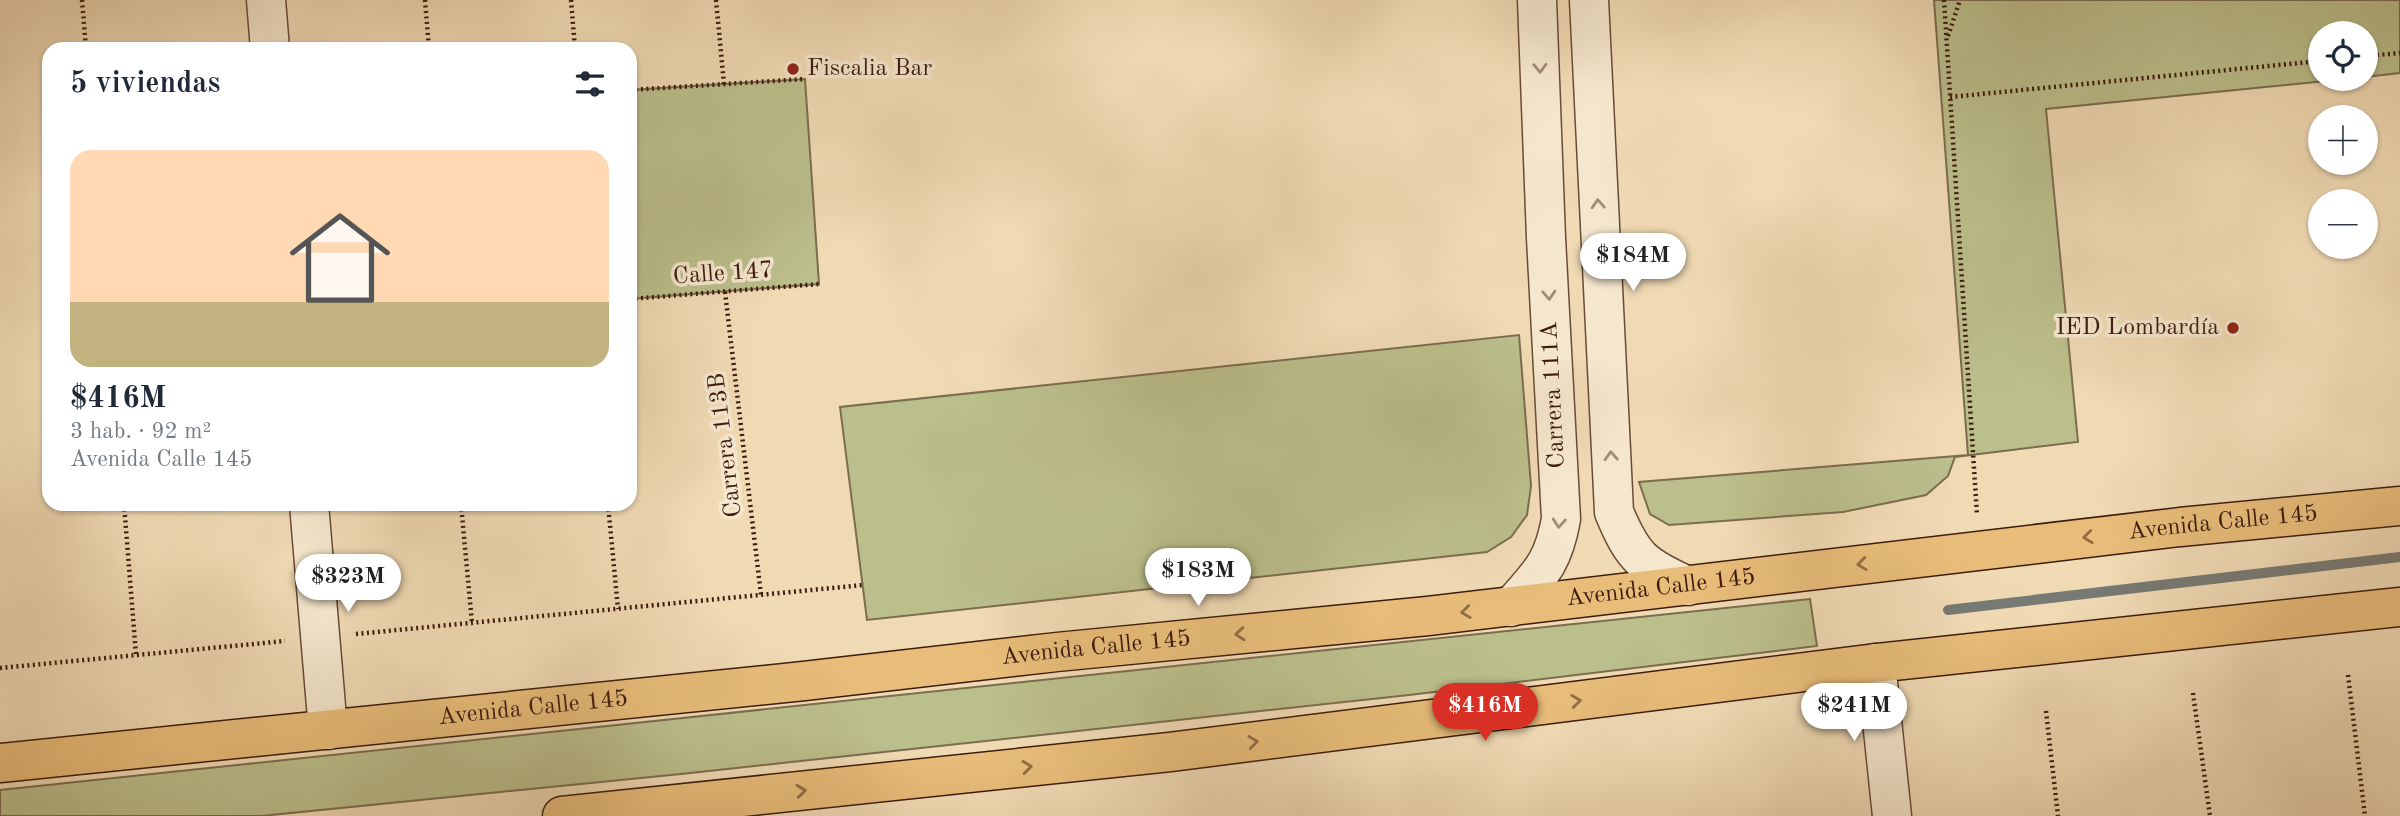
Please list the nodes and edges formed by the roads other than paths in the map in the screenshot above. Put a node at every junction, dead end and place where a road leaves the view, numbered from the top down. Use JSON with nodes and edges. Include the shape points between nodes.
{"nodes":[{"id":1,"x":266,"y":0,"type":"edge"},
{"id":2,"x":1537,"y":0,"type":"edge"},
{"id":3,"x":1589,"y":0,"type":"edge"},
{"id":4,"x":269,"y":42,"type":"edge"},
{"id":5,"x":2400,"y":506,"type":"edge"},
{"id":6,"x":310,"y":511,"type":"edge"},
{"id":7,"x":1688,"y":586,"type":"junction"},
{"id":8,"x":1511,"y":607,"type":"junction"},
{"id":9,"x":2400,"y":607,"type":"edge"},
{"id":10,"x":1875,"y":663,"type":"junction"},
{"id":11,"x":328,"y":730,"type":"junction"},
{"id":12,"x":0,"y":763,"type":"edge"},
{"id":13,"x":654,"y":811,"type":"edge"},
{"id":14,"x":562,"y":816,"type":"edge"},
{"id":15,"x":1892,"y":816,"type":"edge"}],
"edges":[{"from":1,"to":4,"type":"street"},
{"from":2,"to":8,"type":"street","name":"Carrera 111A","one_way":true,"via":[[1561,519],[1545,569]]},
{"from":7,"to":3,"type":"street","one_way":true,"via":[[1638,558],[1614,512]]},
{"from":5,"to":7,"type":"main road","name":"Avenida Calle 145","one_way":true,"via":[[2139,531]]},
{"from":6,"to":11,"type":"street"},
{"from":7,"to":8,"type":"main road","name":"Avenida Calle 145"},
{"from":8,"to":11,"type":"main road","name":"Avenida Calle 145","one_way":true},
{"from":9,"to":10,"type":"main road"},
{"from":13,"to":10,"type":"main road","one_way":true,"via":[[1170,752]]},
{"from":10,"to":15,"type":"street"},
{"from":11,"to":12,"type":"main road","name":"Avenida Calle 145"},
{"from":13,"to":14,"type":"main road"}]}
